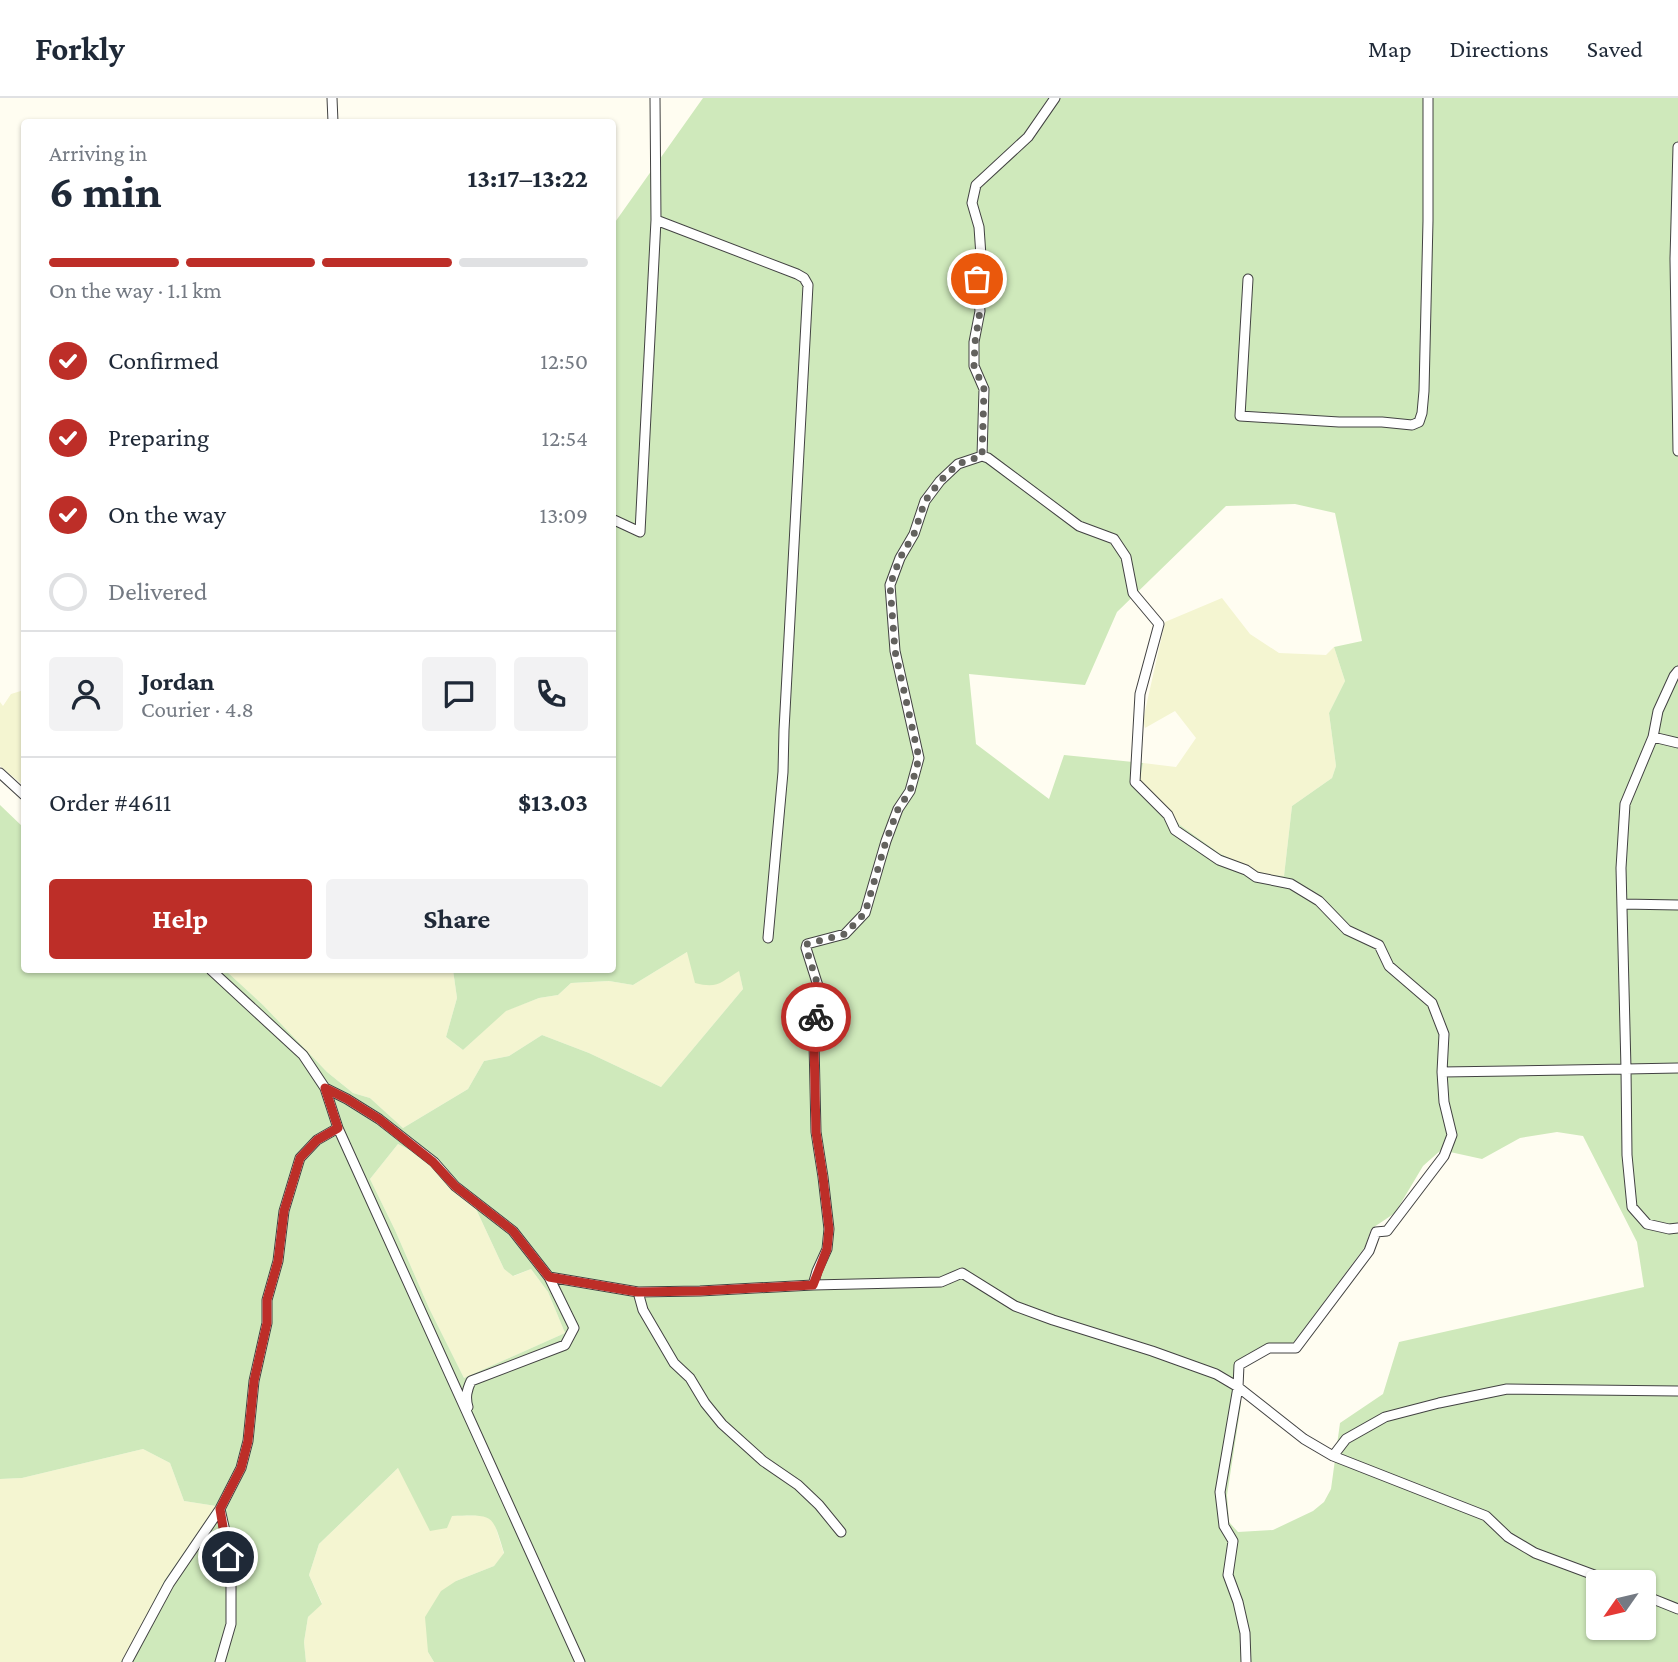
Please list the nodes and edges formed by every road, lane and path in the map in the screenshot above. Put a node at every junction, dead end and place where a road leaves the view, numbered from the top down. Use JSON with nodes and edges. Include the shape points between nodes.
{"nodes":[{"id":1,"x":332,"y":98,"type":"edge"},
{"id":2,"x":655,"y":98,"type":"edge"},
{"id":3,"x":1055,"y":98,"type":"edge"},
{"id":4,"x":1428,"y":98,"type":"edge"},
{"id":5,"x":333,"y":119,"type":"edge"},
{"id":6,"x":1678,"y":147,"type":"edge"},
{"id":7,"x":656,"y":220,"type":"junction"},
{"id":8,"x":1248,"y":279,"type":"dead end"},
{"id":9,"x":1678,"y":451,"type":"edge"},
{"id":10,"x":982,"y":456,"type":"junction"},
{"id":11,"x":616,"y":521,"type":"edge"},
{"id":12,"x":1678,"y":671,"type":"edge"},
{"id":13,"x":1653,"y":737,"type":"junction"},
{"id":14,"x":1678,"y":743,"type":"edge"},
{"id":15,"x":0,"y":773,"type":"edge"},
{"id":16,"x":21,"y":792,"type":"edge"},
{"id":17,"x":1622,"y":904,"type":"junction"},
{"id":18,"x":1678,"y":905,"type":"edge"},
{"id":19,"x":768,"y":938,"type":"dead end"},
{"id":20,"x":214,"y":973,"type":"edge"},
{"id":21,"x":1678,"y":1068,"type":"edge"},
{"id":22,"x":1626,"y":1069,"type":"junction"},
{"id":23,"x":1442,"y":1072,"type":"junction"},
{"id":24,"x":325,"y":1088,"type":"junction"},
{"id":25,"x":338,"y":1128,"type":"junction"},
{"id":26,"x":1678,"y":1228,"type":"edge"},
{"id":27,"x":549,"y":1277,"type":"junction"},
{"id":28,"x":813,"y":1285,"type":"junction"},
{"id":29,"x":638,"y":1292,"type":"junction"},
{"id":30,"x":1238,"y":1388,"type":"junction"},
{"id":31,"x":1678,"y":1391,"type":"edge"},
{"id":32,"x":477,"y":1435,"type":"junction"},
{"id":33,"x":1333,"y":1456,"type":"junction"},
{"id":34,"x":220,"y":1509,"type":"junction"},
{"id":35,"x":841,"y":1532,"type":"dead end"},
{"id":36,"x":1586,"y":1572,"type":"edge"},
{"id":37,"x":1656,"y":1600,"type":"edge"},
{"id":38,"x":1678,"y":1609,"type":"edge"},
{"id":39,"x":127,"y":1662,"type":"edge"},
{"id":40,"x":220,"y":1662,"type":"edge"},
{"id":41,"x":580,"y":1662,"type":"edge"},
{"id":42,"x":1246,"y":1662,"type":"edge"}],
"edges":[{"from":1,"to":5,"type":"street"},
{"from":2,"to":7,"type":"street"},
{"from":3,"to":10,"type":"street","via":[[1028,137],[976,185],[972,203],[981,256],[974,366],[984,389]]},
{"from":4,"to":8,"type":"street","via":[[1424,391],[1419,422],[1240,416]]},
{"from":6,"to":9,"type":"street"},
{"from":7,"to":11,"type":"street","via":[[639,534]]},
{"from":7,"to":19,"type":"street","via":[[797,274],[808,285],[783,772]]},
{"from":10,"to":23,"type":"street","via":[[1079,526],[1114,539],[1126,556],[1133,593],[1159,624],[1140,694],[1135,782],[1168,815],[1175,830],[1219,860],[1256,877],[1291,884],[1319,901],[1347,930],[1379,945],[1389,966],[1432,1003],[1444,1034]]},
{"from":10,"to":28,"type":"street","via":[[958,464],[925,501],[890,585],[895,651],[919,758],[910,791],[886,841],[865,913],[845,934],[806,948],[819,989],[814,1043],[816,1132],[829,1229],[827,1249]]},
{"from":12,"to":13,"type":"street","via":[[1658,711]]},
{"from":13,"to":14,"type":"street"},
{"from":13,"to":17,"type":"street","via":[[1625,804]]},
{"from":15,"to":16,"type":"street"},
{"from":17,"to":18,"type":"street"},
{"from":17,"to":22,"type":"street"},
{"from":20,"to":24,"type":"street","via":[[303,1055]]},
{"from":21,"to":22,"type":"street"},
{"from":22,"to":23,"type":"street"},
{"from":22,"to":26,"type":"street","via":[[1632,1208],[1647,1223]]},
{"from":23,"to":30,"type":"street","via":[[1452,1135],[1444,1156],[1387,1231],[1376,1232],[1369,1251],[1296,1348],[1269,1348],[1239,1365]]},
{"from":24,"to":25,"type":"street"},
{"from":24,"to":27,"type":"street","via":[[379,1119],[433,1162],[455,1186],[513,1231]]},
{"from":25,"to":32,"type":"street"},
{"from":25,"to":34,"type":"street","via":[[317,1140],[300,1158],[284,1211],[267,1300],[248,1441],[241,1468]]},
{"from":27,"to":29,"type":"street"},
{"from":27,"to":32,"type":"street","via":[[574,1328],[565,1345],[471,1381],[466,1400]]},
{"from":28,"to":29,"type":"street"},
{"from":28,"to":30,"type":"street","via":[[941,1282],[962,1273],[1015,1306],[1216,1374]]},
{"from":29,"to":35,"type":"street","via":[[643,1310],[674,1363],[722,1424],[819,1504]]},
{"from":30,"to":33,"type":"street"},
{"from":30,"to":42,"type":"street","via":[[1220,1492],[1224,1526],[1233,1541],[1228,1575],[1245,1633]]},
{"from":31,"to":33,"type":"street","via":[[1507,1389],[1385,1418],[1346,1439]]},
{"from":32,"to":41,"type":"street"},
{"from":33,"to":36,"type":"street","via":[[1486,1516],[1508,1537],[1535,1553]]},
{"from":34,"to":39,"type":"street","via":[[169,1584]]},
{"from":34,"to":40,"type":"street","via":[[231,1583],[230,1624]]},
{"from":37,"to":38,"type":"street"}]}
